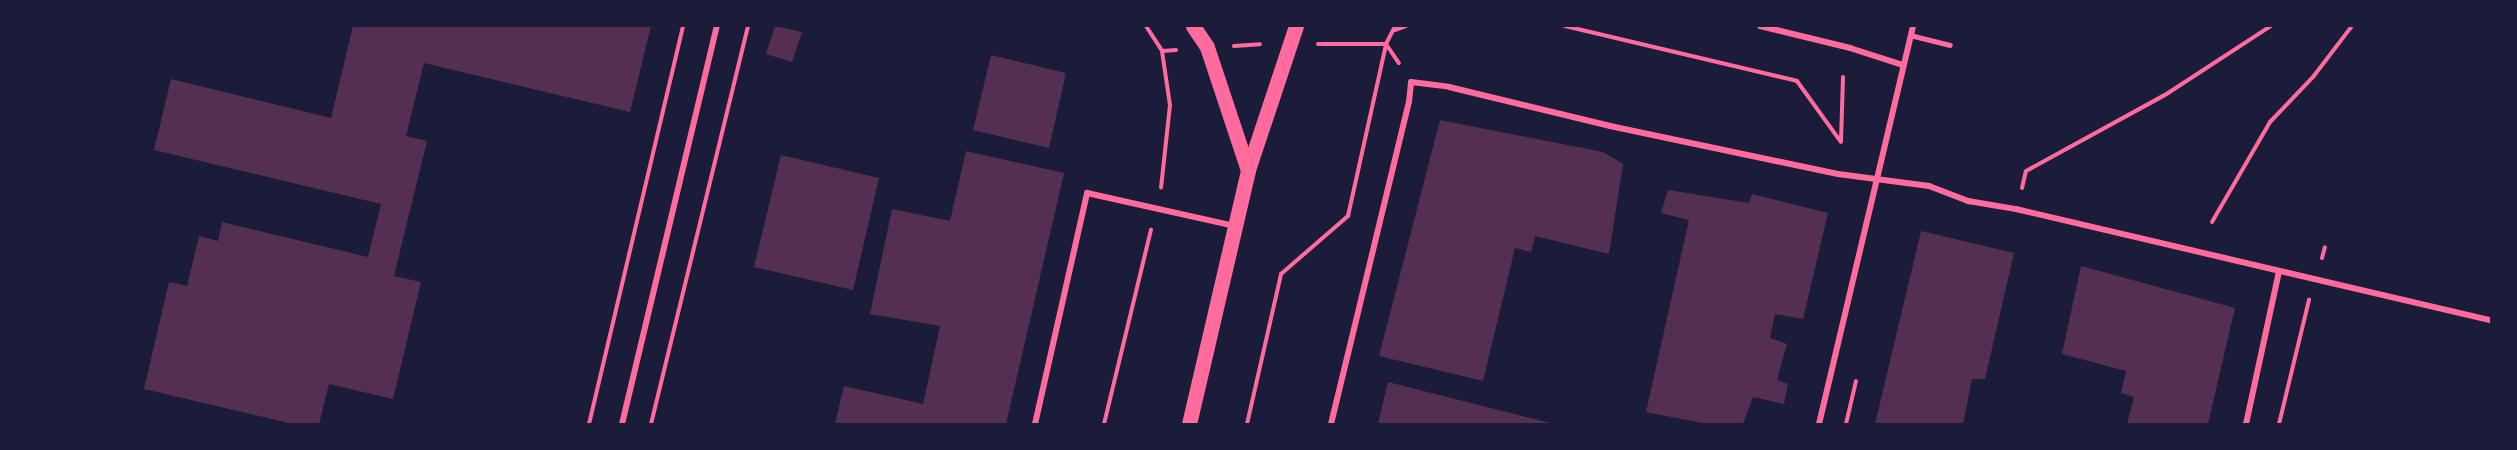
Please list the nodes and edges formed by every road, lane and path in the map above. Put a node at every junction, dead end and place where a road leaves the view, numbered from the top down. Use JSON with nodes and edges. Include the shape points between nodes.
{"nodes":[{"id":1,"x":682,"y":26,"type":"edge"},
{"id":2,"x":717,"y":26,"type":"edge"},
{"id":3,"x":748,"y":26,"type":"edge"},
{"id":4,"x":1146,"y":26,"type":"edge"},
{"id":5,"x":1192,"y":26,"type":"edge"},
{"id":6,"x":1296,"y":26,"type":"edge"},
{"id":7,"x":1407,"y":26,"type":"edge"},
{"id":8,"x":1565,"y":26,"type":"edge"},
{"id":9,"x":1760,"y":26,"type":"edge"},
{"id":10,"x":1913,"y":26,"type":"edge"},
{"id":11,"x":2271,"y":26,"type":"edge"},
{"id":12,"x":2352,"y":26,"type":"edge"},
{"id":13,"x":1394,"y":30,"type":"dead end"},
{"id":14,"x":1910,"y":35,"type":"junction"},
{"id":15,"x":1386,"y":44,"type":"dead end"},
{"id":16,"x":1950,"y":45,"type":"dead end"},
{"id":17,"x":1903,"y":65,"type":"junction"},
{"id":18,"x":1843,"y":77,"type":"dead end"},
{"id":19,"x":1248,"y":170,"type":"junction"},
{"id":20,"x":1877,"y":180,"type":"junction"},
{"id":21,"x":1157,"y":207,"type":"junction"},
{"id":22,"x":2016,"y":209,"type":"junction"},
{"id":23,"x":2211,"y":222,"type":"dead end"},
{"id":24,"x":1237,"y":226,"type":"junction"},
{"id":25,"x":2325,"y":247,"type":"dead end"},
{"id":26,"x":2279,"y":272,"type":"junction"},
{"id":27,"x":2315,"y":280,"type":"junction"},
{"id":28,"x":2492,"y":321,"type":"edge"},
{"id":29,"x":589,"y":424,"type":"edge"},
{"id":30,"x":622,"y":424,"type":"edge"},
{"id":31,"x":651,"y":424,"type":"edge"},
{"id":32,"x":1035,"y":424,"type":"edge"},
{"id":33,"x":1104,"y":424,"type":"edge"},
{"id":34,"x":1190,"y":424,"type":"edge"},
{"id":35,"x":1247,"y":424,"type":"edge"},
{"id":36,"x":1331,"y":424,"type":"edge"},
{"id":37,"x":1819,"y":424,"type":"edge"},
{"id":38,"x":2246,"y":424,"type":"edge"},
{"id":39,"x":2279,"y":424,"type":"edge"}],
"edges":[{"from":1,"to":29,"type":"path"},
{"from":2,"to":30,"type":"street"},
{"from":3,"to":31,"type":"path"},
{"from":4,"to":21,"type":"path","via":[[1162,51],[1170,105]]},
{"from":5,"to":19,"type":"main road","via":[[1207,47]]},
{"from":6,"to":19,"type":"main road"},
{"from":7,"to":13,"type":"path"},
{"from":8,"to":18,"type":"path","via":[[1797,81],[1841,142]]},
{"from":9,"to":17,"type":"street"},
{"from":10,"to":14,"type":"street"},
{"from":11,"to":22,"type":"path","via":[[2165,95],[2026,171]]},
{"from":12,"to":23,"type":"path","via":[[2313,77],[2270,122]]},
{"from":14,"to":16,"type":"lane"},
{"from":14,"to":17,"type":"street"},
{"from":15,"to":35,"type":"path","via":[[1348,216],[1281,274]]},
{"from":17,"to":20,"type":"street"},
{"from":19,"to":24,"type":"main road"},
{"from":20,"to":22,"type":"street","via":[[1929,186],[1968,201]]},
{"from":20,"to":36,"type":"street","via":[[1411,82]]},
{"from":20,"to":37,"type":"street"},
{"from":21,"to":24,"type":"street"},
{"from":21,"to":32,"type":"street","via":[[1087,193]]},
{"from":21,"to":33,"type":"path"},
{"from":22,"to":26,"type":"street"},
{"from":24,"to":34,"type":"main road"},
{"from":25,"to":27,"type":"path"},
{"from":26,"to":27,"type":"street"},
{"from":26,"to":38,"type":"street"},
{"from":27,"to":28,"type":"street"},
{"from":27,"to":39,"type":"path"}]}
